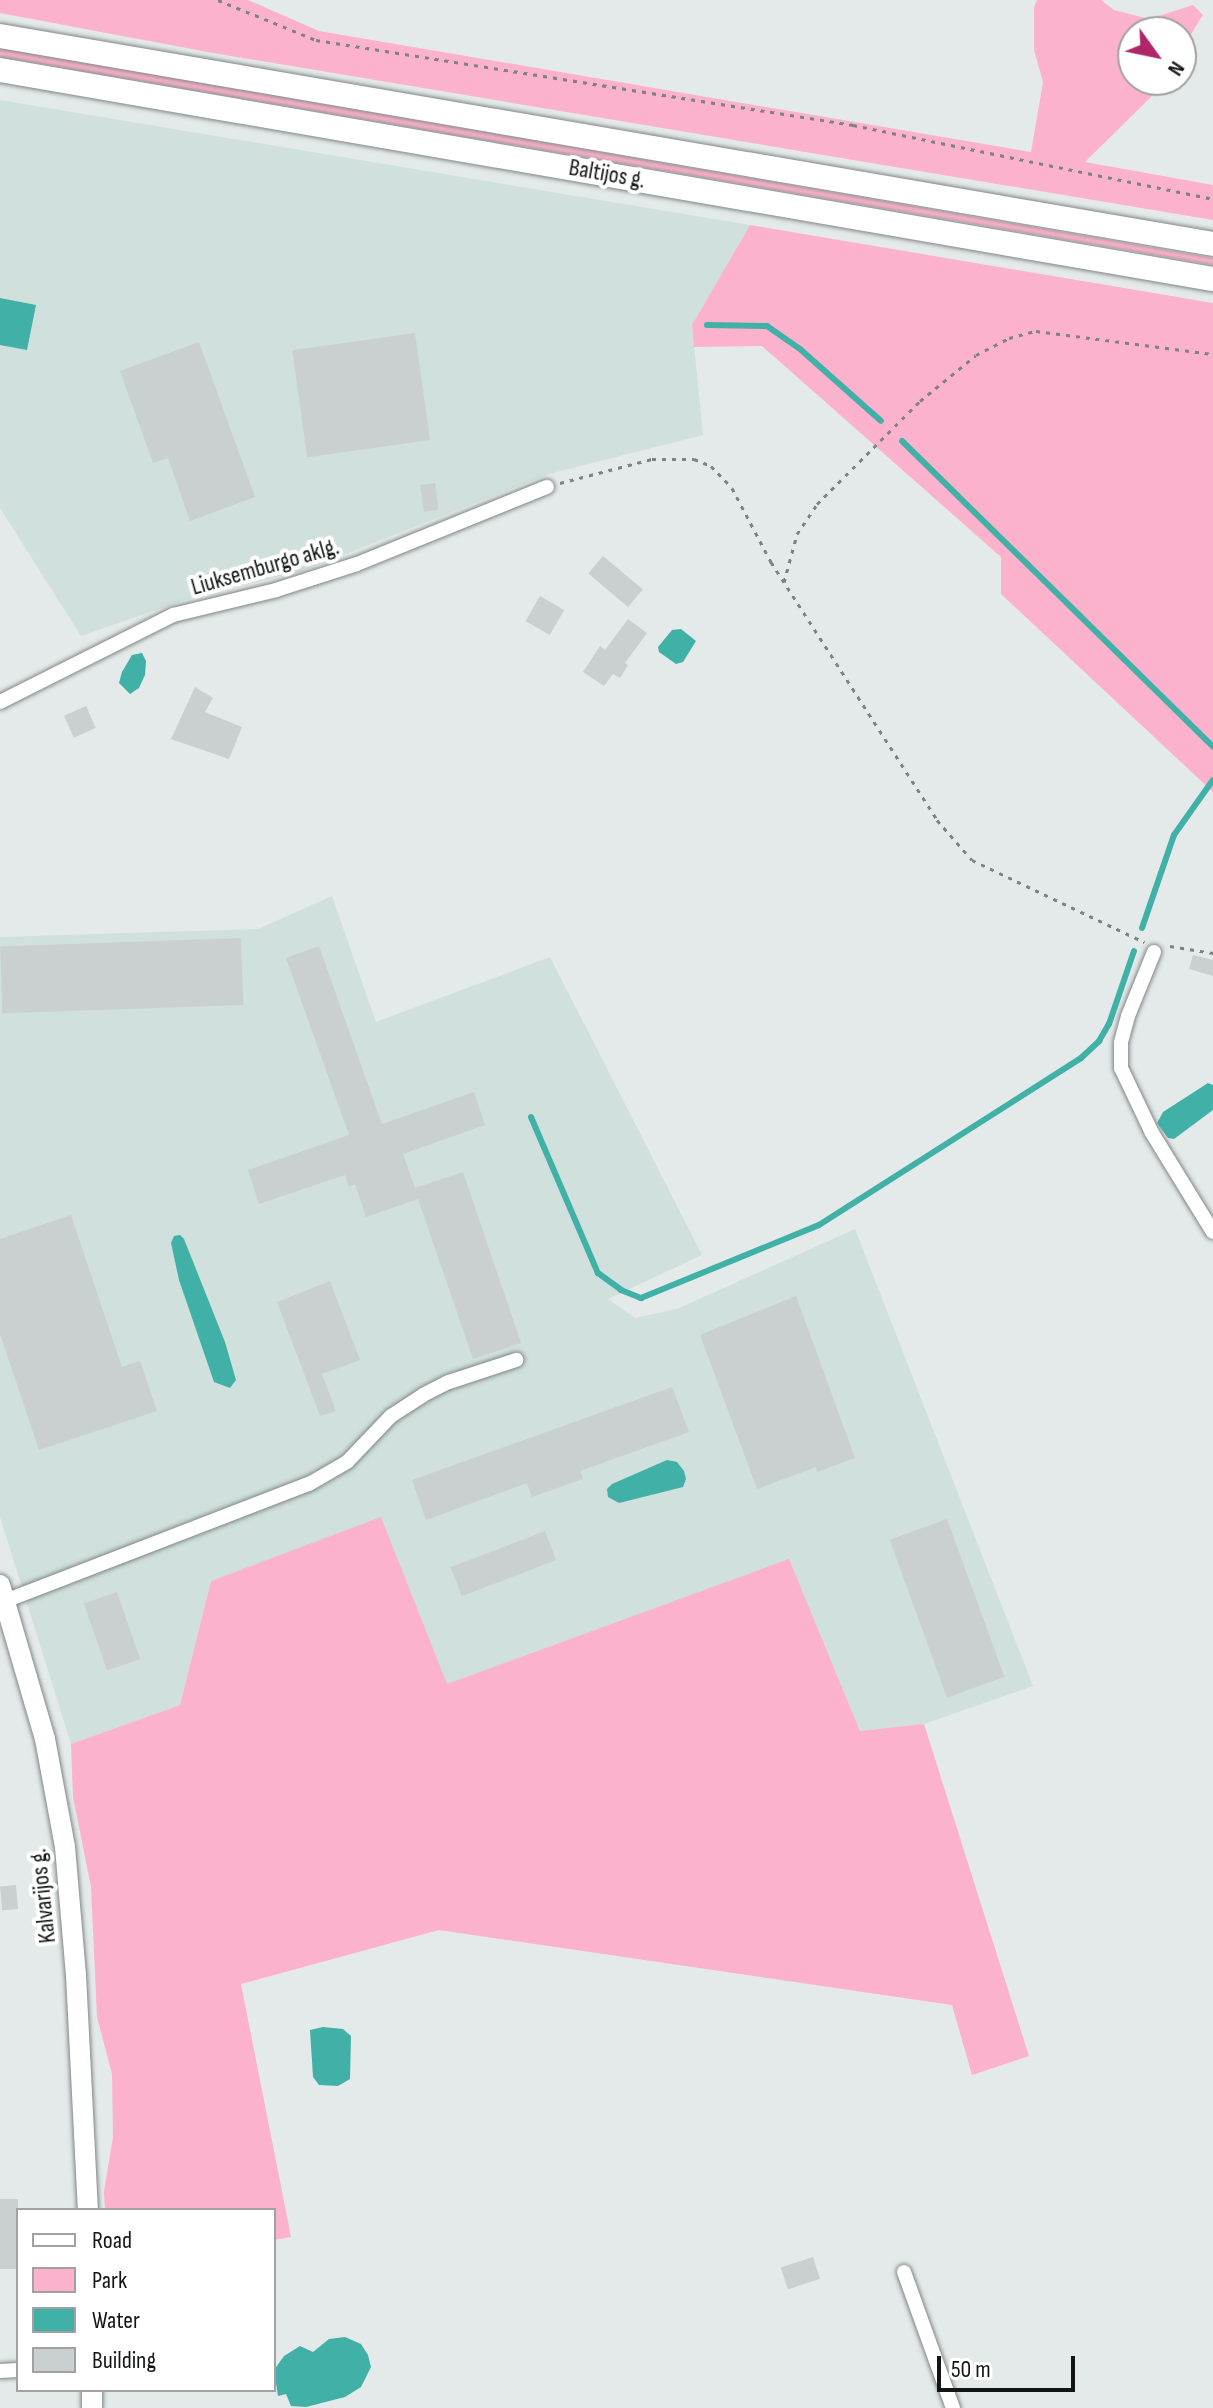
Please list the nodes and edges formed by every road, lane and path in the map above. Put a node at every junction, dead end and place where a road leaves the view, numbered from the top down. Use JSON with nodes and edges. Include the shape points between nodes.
{"nodes":[{"id":1,"x":218,"y":0,"type":"edge"},
{"id":2,"x":0,"y":36,"type":"edge"},
{"id":3,"x":0,"y":70,"type":"edge"},
{"id":4,"x":1213,"y":199,"type":"edge"},
{"id":5,"x":1213,"y":244,"type":"edge"},
{"id":6,"x":1213,"y":279,"type":"edge"},
{"id":7,"x":1213,"y":354,"type":"edge"},
{"id":8,"x":547,"y":487,"type":"joint"},
{"id":9,"x":784,"y":582,"type":"junction"},
{"id":10,"x":0,"y":702,"type":"edge"},
{"id":11,"x":1154,"y":952,"type":"junction"},
{"id":12,"x":1213,"y":953,"type":"edge"},
{"id":13,"x":1213,"y":1232,"type":"edge"},
{"id":14,"x":516,"y":1360,"type":"dead end"},
{"id":15,"x":3,"y":1593,"type":"edge"},
{"id":16,"x":88,"y":2208,"type":"edge"},
{"id":17,"x":904,"y":2272,"type":"dead end"},
{"id":18,"x":953,"y":2408,"type":"edge"}],
"edges":[{"from":1,"to":4,"type":"path","via":[[316,40],[853,125]]},
{"from":2,"to":5,"type":"highway","name":"Baltijos g."},
{"from":3,"to":6,"type":"highway","name":"Baltijos g."},
{"from":7,"to":9,"type":"path","via":[[1036,331],[976,355],[920,401],[817,504],[797,534]]},
{"from":8,"to":9,"type":"path","via":[[652,459],[702,462],[732,488]]},
{"from":8,"to":10,"type":"street","name":"Liuksemburgo aklg.","via":[[357,564],[173,615]]},
{"from":9,"to":11,"type":"path","via":[[937,820],[972,860],[1138,937]]},
{"from":11,"to":12,"type":"path","via":[[1168,946]]},
{"from":11,"to":13,"type":"street","via":[[1128,1016],[1121,1068],[1152,1133]]},
{"from":14,"to":15,"type":"street","via":[[423,1395],[391,1416],[347,1462],[309,1484]]},
{"from":15,"to":16,"type":"main road","name":"Kalvarijos g.","via":[[45,1739],[65,1847]]},
{"from":17,"to":18,"type":"street"}]}
